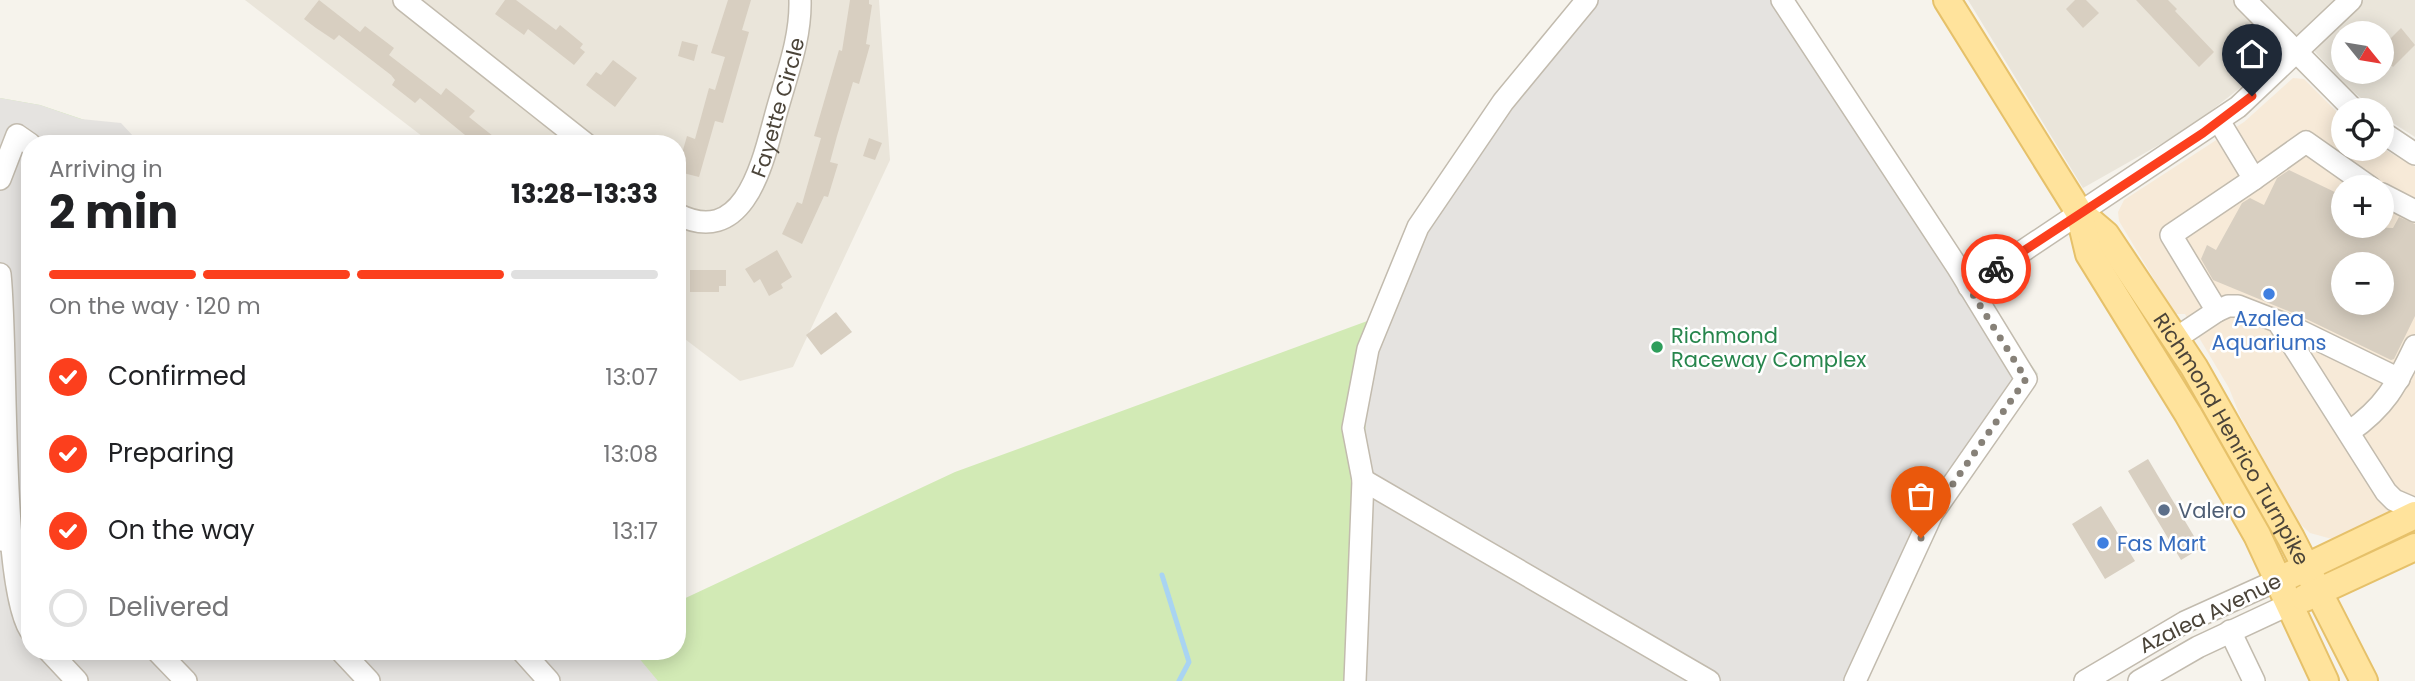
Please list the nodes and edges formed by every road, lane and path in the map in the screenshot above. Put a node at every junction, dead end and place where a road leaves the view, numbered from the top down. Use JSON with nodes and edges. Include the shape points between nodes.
{"nodes":[{"id":1,"x":404,"y":0,"type":"edge"},
{"id":2,"x":800,"y":0,"type":"edge"},
{"id":3,"x":1587,"y":0,"type":"edge"},
{"id":4,"x":1782,"y":0,"type":"edge"},
{"id":5,"x":1947,"y":0,"type":"edge"},
{"id":6,"x":2245,"y":0,"type":"edge"},
{"id":7,"x":2351,"y":0,"type":"edge"},
{"id":8,"x":2296,"y":53,"type":"junction"},
{"id":9,"x":2342,"y":98,"type":"edge"},
{"id":10,"x":2220,"y":121,"type":"junction"},
{"id":11,"x":575,"y":135,"type":"edge"},
{"id":12,"x":21,"y":138,"type":"edge"},
{"id":13,"x":2394,"y":140,"type":"edge"},
{"id":14,"x":2415,"y":153,"type":"edge"},
{"id":15,"x":2354,"y":175,"type":"edge"},
{"id":16,"x":2254,"y":178,"type":"junction"},
{"id":17,"x":0,"y":179,"type":"edge"},
{"id":18,"x":2394,"y":200,"type":"edge"},
{"id":19,"x":2415,"y":211,"type":"edge"},
{"id":20,"x":2079,"y":212,"type":"junction"},
{"id":21,"x":686,"y":217,"type":"edge"},
{"id":22,"x":0,"y":274,"type":"edge"},
{"id":23,"x":1969,"y":288,"type":"junction"},
{"id":24,"x":2217,"y":312,"type":"junction"},
{"id":25,"x":2280,"y":325,"type":"junction"},
{"id":26,"x":2175,"y":339,"type":"junction"},
{"id":27,"x":2415,"y":346,"type":"edge"},
{"id":28,"x":1,"y":352,"type":"edge"},
{"id":29,"x":2399,"y":379,"type":"junction"},
{"id":30,"x":2349,"y":432,"type":"junction"},
{"id":31,"x":1363,"y":480,"type":"junction"},
{"id":32,"x":2415,"y":512,"type":"edge"},
{"id":33,"x":21,"y":545,"type":"edge"},
{"id":34,"x":2415,"y":547,"type":"edge"},
{"id":35,"x":2,"y":551,"type":"edge"},
{"id":36,"x":2306,"y":567,"type":"junction"},
{"id":37,"x":2278,"y":580,"type":"junction"},
{"id":38,"x":2319,"y":592,"type":"junction"},
{"id":39,"x":2290,"y":604,"type":"junction"},
{"id":40,"x":21,"y":618,"type":"edge"},
{"id":41,"x":2230,"y":631,"type":"junction"},
{"id":42,"x":57,"y":660,"type":"edge"},
{"id":43,"x":166,"y":660,"type":"edge"},
{"id":44,"x":349,"y":660,"type":"edge"},
{"id":45,"x":530,"y":660,"type":"edge"},
{"id":46,"x":2320,"y":679,"type":"edge"},
{"id":47,"x":77,"y":681,"type":"edge"},
{"id":48,"x":186,"y":681,"type":"edge"},
{"id":49,"x":369,"y":681,"type":"edge"},
{"id":50,"x":550,"y":681,"type":"edge"},
{"id":51,"x":1354,"y":681,"type":"edge"},
{"id":52,"x":1709,"y":681,"type":"edge"},
{"id":53,"x":1855,"y":681,"type":"edge"},
{"id":54,"x":2085,"y":681,"type":"edge"},
{"id":55,"x":2139,"y":681,"type":"edge"},
{"id":56,"x":2254,"y":681,"type":"edge"},
{"id":57,"x":2364,"y":681,"type":"edge"}],
"edges":[{"from":1,"to":11,"type":"street"},
{"from":2,"to":21,"type":"street","name":"Fayette Circle","via":[[791,61],[756,182],[737,208],[711,221]]},
{"from":3,"to":31,"type":"street","via":[[1503,102],[1418,227],[1368,349],[1353,428]]},
{"from":4,"to":23,"type":"street"},
{"from":5,"to":20,"type":"main road","name":"Richmond Henrico Turnpike"},
{"from":6,"to":8,"type":"street"},
{"from":7,"to":8,"type":"street"},
{"from":8,"to":9,"type":"street"},
{"from":8,"to":10,"type":"street"},
{"from":10,"to":16,"type":"street"},
{"from":10,"to":20,"type":"street"},
{"from":12,"to":17,"type":"street","via":[[17,135]]},
{"from":13,"to":14,"type":"street"},
{"from":15,"to":16,"type":"street","via":[[2306,142]]},
{"from":16,"to":24,"type":"street","via":[[2171,234]]},
{"from":18,"to":19,"type":"street"},
{"from":20,"to":23,"type":"street"},
{"from":20,"to":26,"type":"main road","name":"Richmond Henrico Turnpike","via":[[2106,235]]},
{"from":20,"to":37,"type":"main road","name":"Richmond Henrico Turnpike","via":[[2089,254],[2188,414]]},
{"from":22,"to":28,"type":"street"},
{"from":23,"to":53,"type":"street","via":[[2026,379],[1932,514]]},
{"from":24,"to":25,"type":"street","via":[[2235,306]]},
{"from":24,"to":26,"type":"street"},
{"from":25,"to":29,"type":"street"},
{"from":25,"to":30,"type":"street"},
{"from":26,"to":36,"type":"main road","name":"Richmond Henrico Turnpike"},
{"from":27,"to":29,"type":"street"},
{"from":28,"to":35,"type":"street"},
{"from":29,"to":30,"type":"street","via":[[2378,411]]},
{"from":30,"to":32,"type":"street","via":[[2389,496]]},
{"from":31,"to":51,"type":"street"},
{"from":31,"to":52,"type":"street"},
{"from":32,"to":36,"type":"main road","name":"Azalea Avenue"},
{"from":33,"to":35,"type":"street"},
{"from":34,"to":38,"type":"main road","name":"Azalea Avenue"},
{"from":35,"to":40,"type":"street"},
{"from":36,"to":37,"type":"main road","name":"Azalea Avenue"},
{"from":36,"to":38,"type":"main road","name":"Richmond Henrico Turnpike"},
{"from":37,"to":39,"type":"main road","name":"Richmond Henrico Turnpike"},
{"from":37,"to":54,"type":"street","name":"Azalea Avenue","via":[[2185,622]]},
{"from":38,"to":39,"type":"main road","name":"Azalea Avenue"},
{"from":38,"to":57,"type":"main road","name":"Richmond Henrico Turnpike"},
{"from":39,"to":41,"type":"street","name":"Azalea Avenue"},
{"from":39,"to":46,"type":"main road","name":"Richmond Henrico Turnpike"},
{"from":41,"to":55,"type":"street","name":"Azalea Avenue"},
{"from":41,"to":56,"type":"street"},
{"from":42,"to":47,"type":"street"},
{"from":43,"to":48,"type":"street"},
{"from":44,"to":49,"type":"street"},
{"from":45,"to":50,"type":"street"}]}
